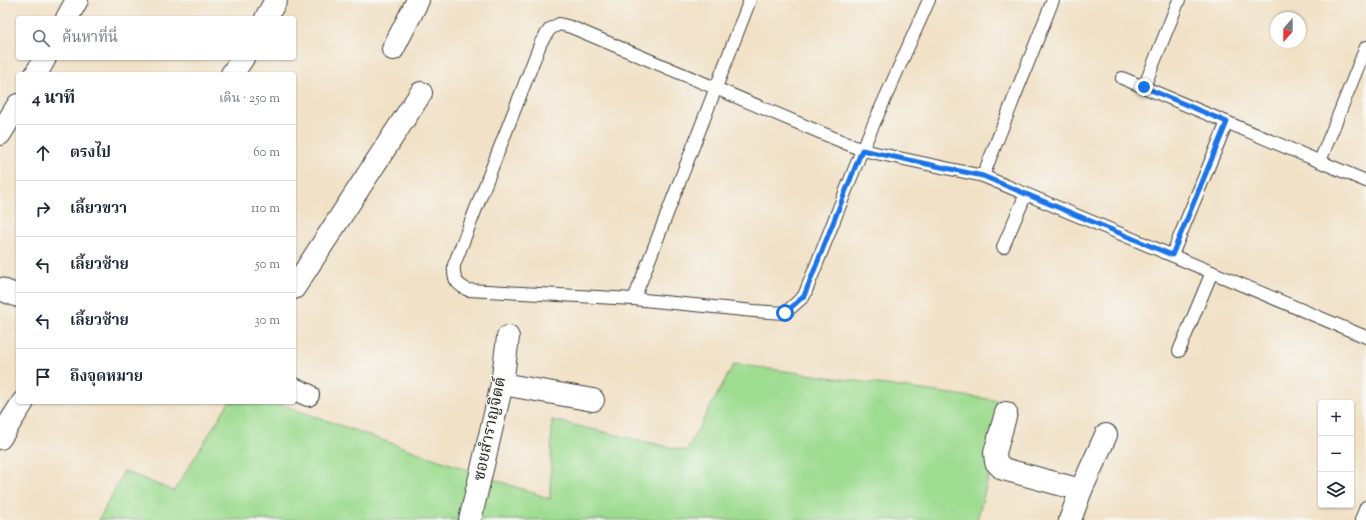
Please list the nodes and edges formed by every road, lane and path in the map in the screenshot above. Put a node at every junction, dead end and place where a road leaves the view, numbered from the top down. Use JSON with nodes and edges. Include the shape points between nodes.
{"nodes":[{"id":1,"x":77,"y":0,"type":"edge"},
{"id":2,"x":276,"y":0,"type":"edge"},
{"id":3,"x":418,"y":0,"type":"edge"},
{"id":4,"x":750,"y":0,"type":"edge"},
{"id":5,"x":929,"y":0,"type":"edge"},
{"id":6,"x":1053,"y":0,"type":"edge"},
{"id":7,"x":1179,"y":0,"type":"edge"},
{"id":8,"x":68,"y":16,"type":"edge"},
{"id":9,"x":267,"y":16,"type":"edge"},
{"id":10,"x":1366,"y":47,"type":"edge"},
{"id":11,"x":393,"y":49,"type":"dead end"},
{"id":12,"x":44,"y":60,"type":"edge"},
{"id":13,"x":242,"y":60,"type":"edge"},
{"id":14,"x":37,"y":72,"type":"edge"},
{"id":15,"x":233,"y":72,"type":"edge"},
{"id":16,"x":1122,"y":78,"type":"dead end"},
{"id":17,"x":1144,"y":87,"type":"junction"},
{"id":18,"x":715,"y":88,"type":"junction"},
{"id":19,"x":421,"y":93,"type":"dead end"},
{"id":20,"x":16,"y":108,"type":"edge"},
{"id":21,"x":1227,"y":122,"type":"junction"},
{"id":22,"x":0,"y":134,"type":"edge"},
{"id":23,"x":862,"y":150,"type":"junction"},
{"id":24,"x":1320,"y":160,"type":"junction"},
{"id":25,"x":983,"y":176,"type":"junction"},
{"id":26,"x":1366,"y":181,"type":"edge"},
{"id":27,"x":1026,"y":194,"type":"junction"},
{"id":28,"x":1003,"y":247,"type":"dead end"},
{"id":29,"x":1172,"y":255,"type":"junction"},
{"id":30,"x":1212,"y":272,"type":"junction"},
{"id":31,"x":296,"y":285,"type":"edge"},
{"id":32,"x":0,"y":289,"type":"edge"},
{"id":33,"x":16,"y":295,"type":"edge"},
{"id":34,"x":634,"y":299,"type":"junction"},
{"id":35,"x":508,"y":337,"type":"dead end"},
{"id":36,"x":1366,"y":337,"type":"edge"},
{"id":37,"x":1179,"y":351,"type":"dead end"},
{"id":38,"x":502,"y":384,"type":"junction"},
{"id":39,"x":593,"y":400,"type":"dead end"},
{"id":40,"x":22,"y":404,"type":"edge"},
{"id":41,"x":1006,"y":413,"type":"dead end"},
{"id":42,"x":1106,"y":435,"type":"dead end"},
{"id":43,"x":0,"y":438,"type":"edge"},
{"id":44,"x":1081,"y":490,"type":"junction"},
{"id":45,"x":1366,"y":507,"type":"edge"},
{"id":46,"x":470,"y":520,"type":"edge"},
{"id":47,"x":1070,"y":520,"type":"edge"},
{"id":48,"x":1361,"y":520,"type":"edge"}],
"edges":[{"from":1,"to":8,"type":"street"},
{"from":2,"to":9,"type":"street"},
{"from":3,"to":11,"type":"street"},
{"from":4,"to":18,"type":"lane"},
{"from":5,"to":23,"type":"lane"},
{"from":6,"to":25,"type":"lane"},
{"from":7,"to":17,"type":"lane"},
{"from":10,"to":24,"type":"lane"},
{"from":12,"to":14,"type":"street"},
{"from":13,"to":15,"type":"street"},
{"from":16,"to":17,"type":"lane"},
{"from":17,"to":21,"type":"lane"},
{"from":18,"to":23,"type":"lane"},
{"from":18,"to":34,"type":"lane"},
{"from":18,"to":34,"type":"lane","via":[[571,27],[559,24],[550,29],[541,42],[454,265],[455,281],[468,290]]},
{"from":19,"to":31,"type":"street"},
{"from":20,"to":22,"type":"street"},
{"from":21,"to":24,"type":"lane"},
{"from":21,"to":29,"type":"lane"},
{"from":23,"to":25,"type":"lane"},
{"from":23,"to":34,"type":"lane","via":[[804,296],[785,313]]},
{"from":24,"to":26,"type":"lane"},
{"from":25,"to":27,"type":"lane"},
{"from":27,"to":28,"type":"lane"},
{"from":27,"to":29,"type":"lane"},
{"from":29,"to":30,"type":"lane"},
{"from":30,"to":36,"type":"lane"},
{"from":30,"to":37,"type":"lane"},
{"from":32,"to":33,"type":"street"},
{"from":35,"to":38,"type":"street","name":"ซอยสำราญจิตต์"},
{"from":38,"to":39,"type":"street"},
{"from":38,"to":46,"type":"street","name":"ซอยสำราญจิตต์"},
{"from":40,"to":43,"type":"street"},
{"from":41,"to":44,"type":"street","via":[[995,453],[996,462],[1003,469]]},
{"from":42,"to":44,"type":"street"},
{"from":44,"to":47,"type":"street"},
{"from":45,"to":48,"type":"lane"}]}
